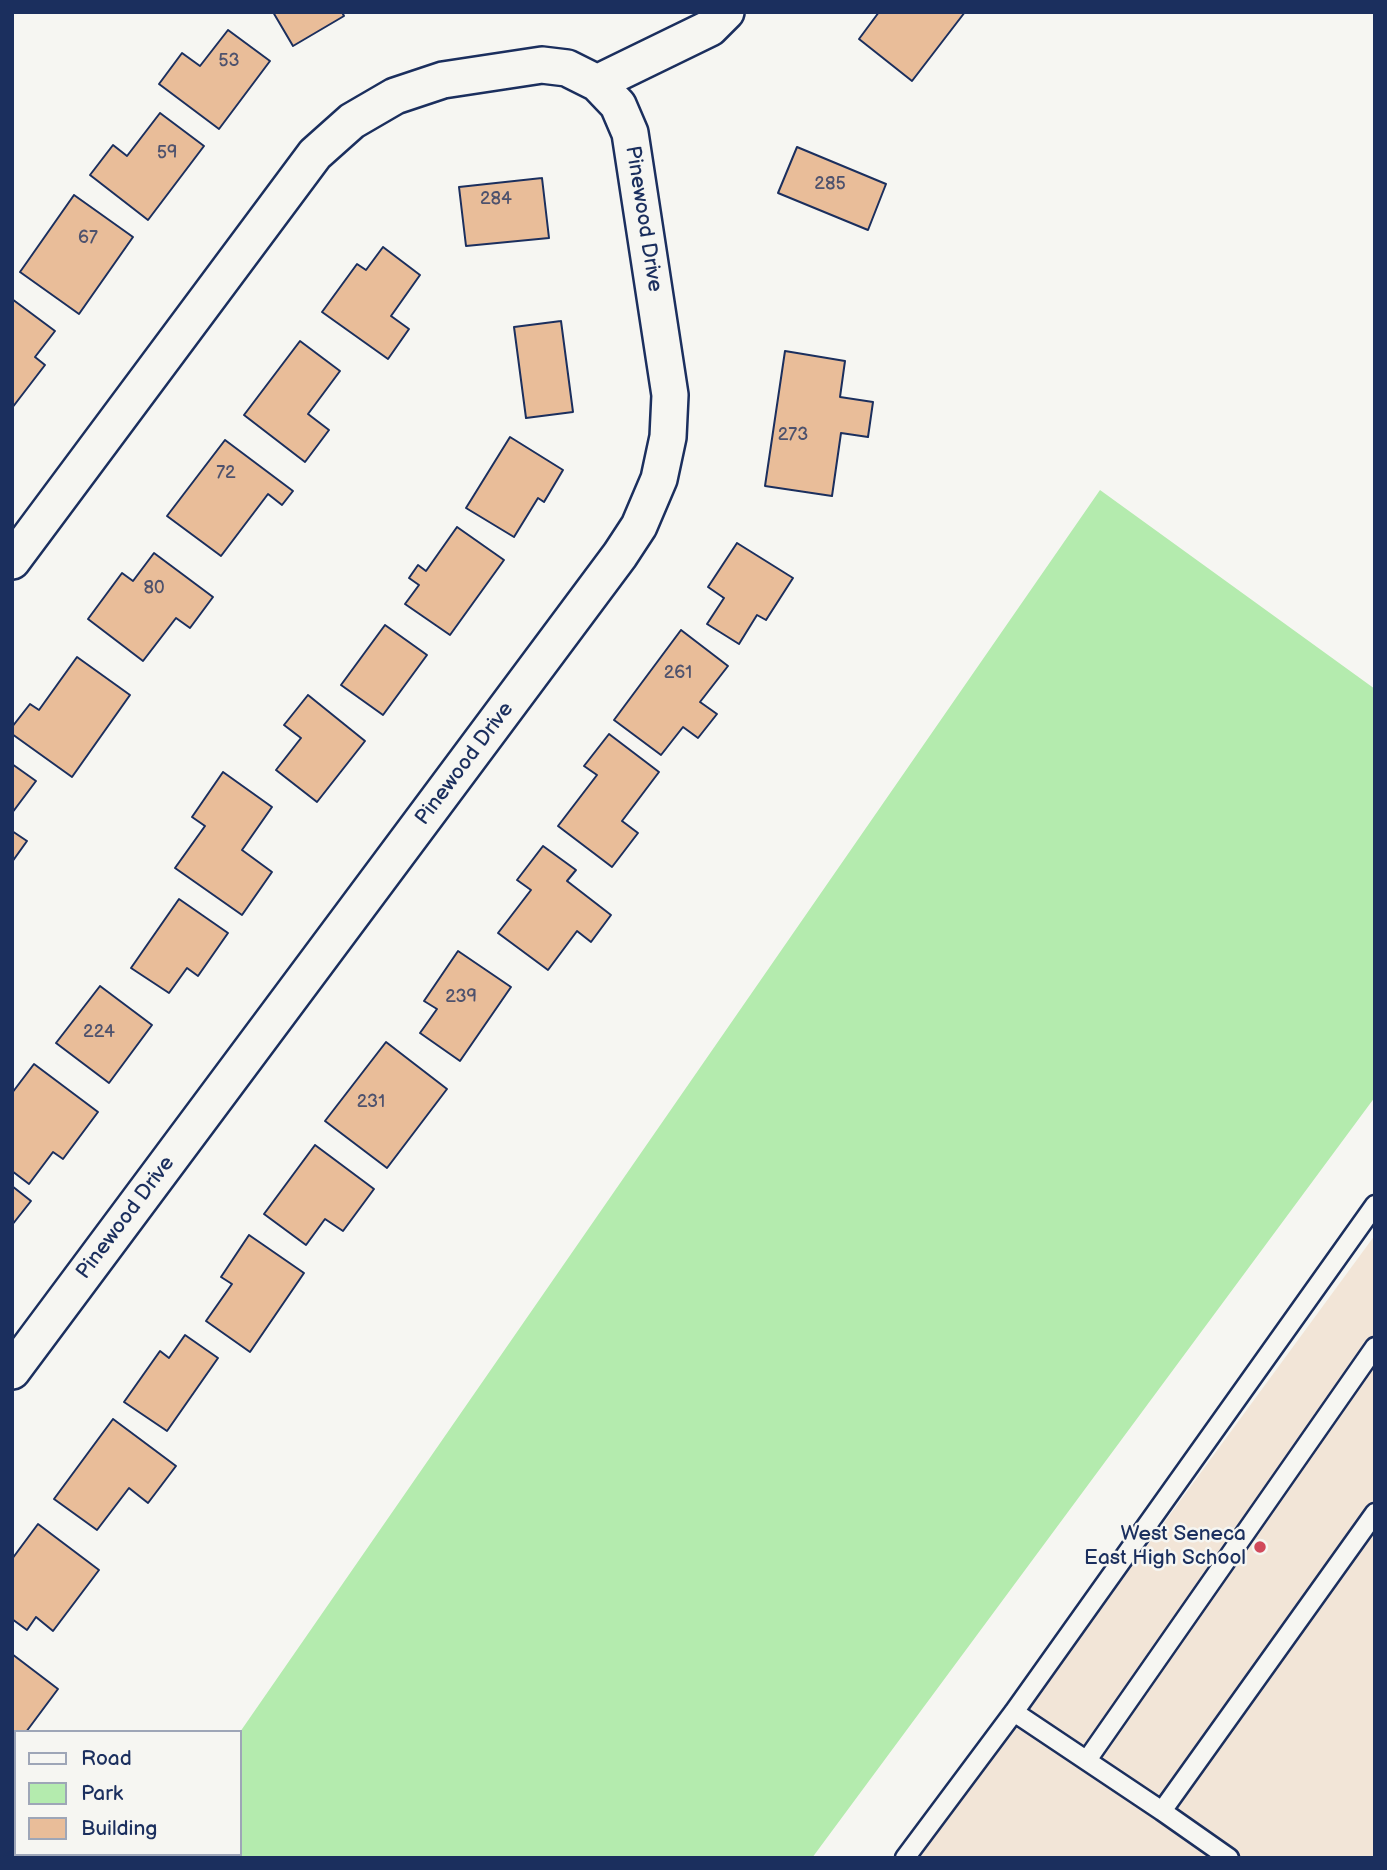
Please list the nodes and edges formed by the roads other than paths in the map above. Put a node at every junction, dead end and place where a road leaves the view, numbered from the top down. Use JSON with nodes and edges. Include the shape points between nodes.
{"nodes":[{"id":1,"x":726,"y":12,"type":"edge"},
{"id":2,"x":597,"y":83,"type":"junction"},
{"id":3,"x":12,"y":561,"type":"edge"},
{"id":4,"x":1375,"y":1205,"type":"edge"},
{"id":5,"x":1375,"y":1347,"type":"edge"},
{"id":6,"x":12,"y":1371,"type":"edge"},
{"id":7,"x":1375,"y":1513,"type":"edge"},
{"id":8,"x":1014,"y":1712,"type":"junction"},
{"id":9,"x":1087,"y":1760,"type":"junction"},
{"id":10,"x":1162,"y":1811,"type":"junction"},
{"id":11,"x":905,"y":1858,"type":"edge"},
{"id":12,"x":1229,"y":1858,"type":"edge"}],
"edges":[{"from":1,"to":2,"type":"street","via":[[710,28]]},
{"from":2,"to":3,"type":"street","name":"Pinewood Drive","via":[[567,68],[542,65],[443,80],[395,96],[352,121],[315,154]]},
{"from":2,"to":6,"type":"street","name":"Pinewood Drive","via":[[618,105],[630,133],[670,395],[659,480],[639,526]]},
{"from":4,"to":8,"type":"lane"},
{"from":5,"to":9,"type":"lane"},
{"from":7,"to":10,"type":"lane"},
{"from":8,"to":9,"type":"lane"},
{"from":8,"to":11,"type":"lane"},
{"from":9,"to":10,"type":"lane"},
{"from":10,"to":12,"type":"lane"}]}
